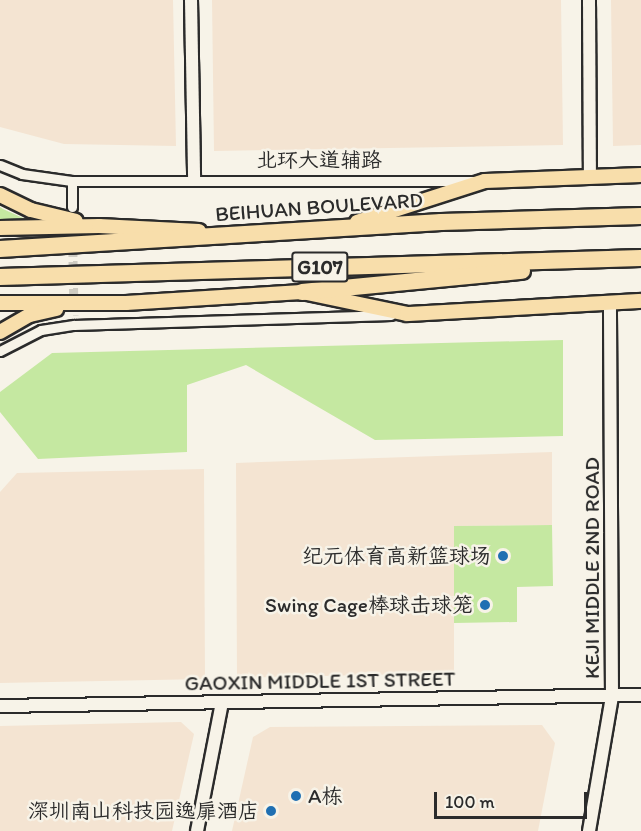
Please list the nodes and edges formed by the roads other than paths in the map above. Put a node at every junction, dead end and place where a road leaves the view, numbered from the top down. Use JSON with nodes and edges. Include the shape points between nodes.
{"nodes":[{"id":1,"x":190,"y":0,"type":"edge"},
{"id":2,"x":589,"y":0,"type":"edge"},
{"id":3,"x":0,"y":165,"type":"edge"},
{"id":4,"x":641,"y":175,"type":"edge"},
{"id":5,"x":590,"y":177,"type":"junction"},
{"id":6,"x":194,"y":180,"type":"junction"},
{"id":7,"x":72,"y":181,"type":"junction"},
{"id":8,"x":485,"y":181,"type":"junction"},
{"id":9,"x":0,"y":195,"type":"edge"},
{"id":10,"x":72,"y":207,"type":"tunnel mouth"},
{"id":11,"x":641,"y":216,"type":"edge"},
{"id":12,"x":99,"y":226,"type":"junction"},
{"id":13,"x":0,"y":228,"type":"edge"},
{"id":14,"x":332,"y":230,"type":"junction"},
{"id":15,"x":243,"y":234,"type":"junction"},
{"id":16,"x":0,"y":249,"type":"edge"},
{"id":17,"x":641,"y":259,"type":"edge"},
{"id":18,"x":0,"y":276,"type":"edge"},
{"id":19,"x":302,"y":292,"type":"junction"},
{"id":20,"x":641,"y":301,"type":"edge"},
{"id":21,"x":610,"y":302,"type":"junction"},
{"id":22,"x":0,"y":303,"type":"edge"},
{"id":23,"x":126,"y":303,"type":"junction"},
{"id":24,"x":407,"y":314,"type":"junction"},
{"id":25,"x":0,"y":332,"type":"edge"},
{"id":26,"x":0,"y":351,"type":"edge"},
{"id":27,"x":641,"y":695,"type":"edge"},
{"id":28,"x":612,"y":696,"type":"junction"},
{"id":29,"x":222,"y":702,"type":"junction"},
{"id":30,"x":0,"y":706,"type":"edge"},
{"id":31,"x":197,"y":831,"type":"edge"},
{"id":32,"x":589,"y":831,"type":"edge"}],
"edges":[{"from":1,"to":6,"type":"street"},
{"from":2,"to":5,"type":"street"},
{"from":3,"to":7,"type":"street","name":"北环大道辅路","via":[[22,174]]},
{"from":4,"to":5,"type":"main road","name":"北环大道辅路"},
{"from":5,"to":8,"type":"main road","name":"北环大道辅路"},
{"from":6,"to":7,"type":"street","name":"北环大道辅路"},
{"from":6,"to":8,"type":"street","name":"北环大道辅路"},
{"from":7,"to":10,"type":"street"},
{"from":8,"to":14,"type":"main road"},
{"from":9,"to":12,"type":"main road","via":[[31,210]]},
{"from":11,"to":14,"type":"highway","name":"BEIHUAN BOULEVARD","number":"G107","via":[[441,222]]},
{"from":12,"to":13,"type":"main road"},
{"from":12,"to":15,"type":"main road"},
{"from":14,"to":15,"type":"highway","name":"BEIHUAN BOULEVARD","number":"G107"},
{"from":15,"to":16,"type":"highway","name":"BEIHUAN BOULEVARD","number":"G107"},
{"from":17,"to":18,"type":"highway","number":"G107"},
{"from":17,"to":19,"type":"highway"},
{"from":19,"to":23,"type":"main road"},
{"from":19,"to":24,"type":"main road"},
{"from":20,"to":21,"type":"main road"},
{"from":21,"to":24,"type":"main road"},
{"from":21,"to":28,"type":"street","name":"KEJI MIDDLE 2ND ROAD"},
{"from":22,"to":23,"type":"main road"},
{"from":23,"to":25,"type":"main road","via":[[50,310],[30,315]]},
{"from":24,"to":26,"type":"street","via":[[74,320],[41,330]]},
{"from":27,"to":28,"type":"street","name":"GAOXIN MIDDLE 1ST STREET"},
{"from":28,"to":29,"type":"street","name":"GAOXIN MIDDLE 1ST STREET"},
{"from":28,"to":32,"type":"street","name":"KEJI MIDDLE 2ND ROAD"},
{"from":29,"to":30,"type":"street","name":"GAOXIN MIDDLE 1ST STREET"},
{"from":29,"to":31,"type":"street"}]}
